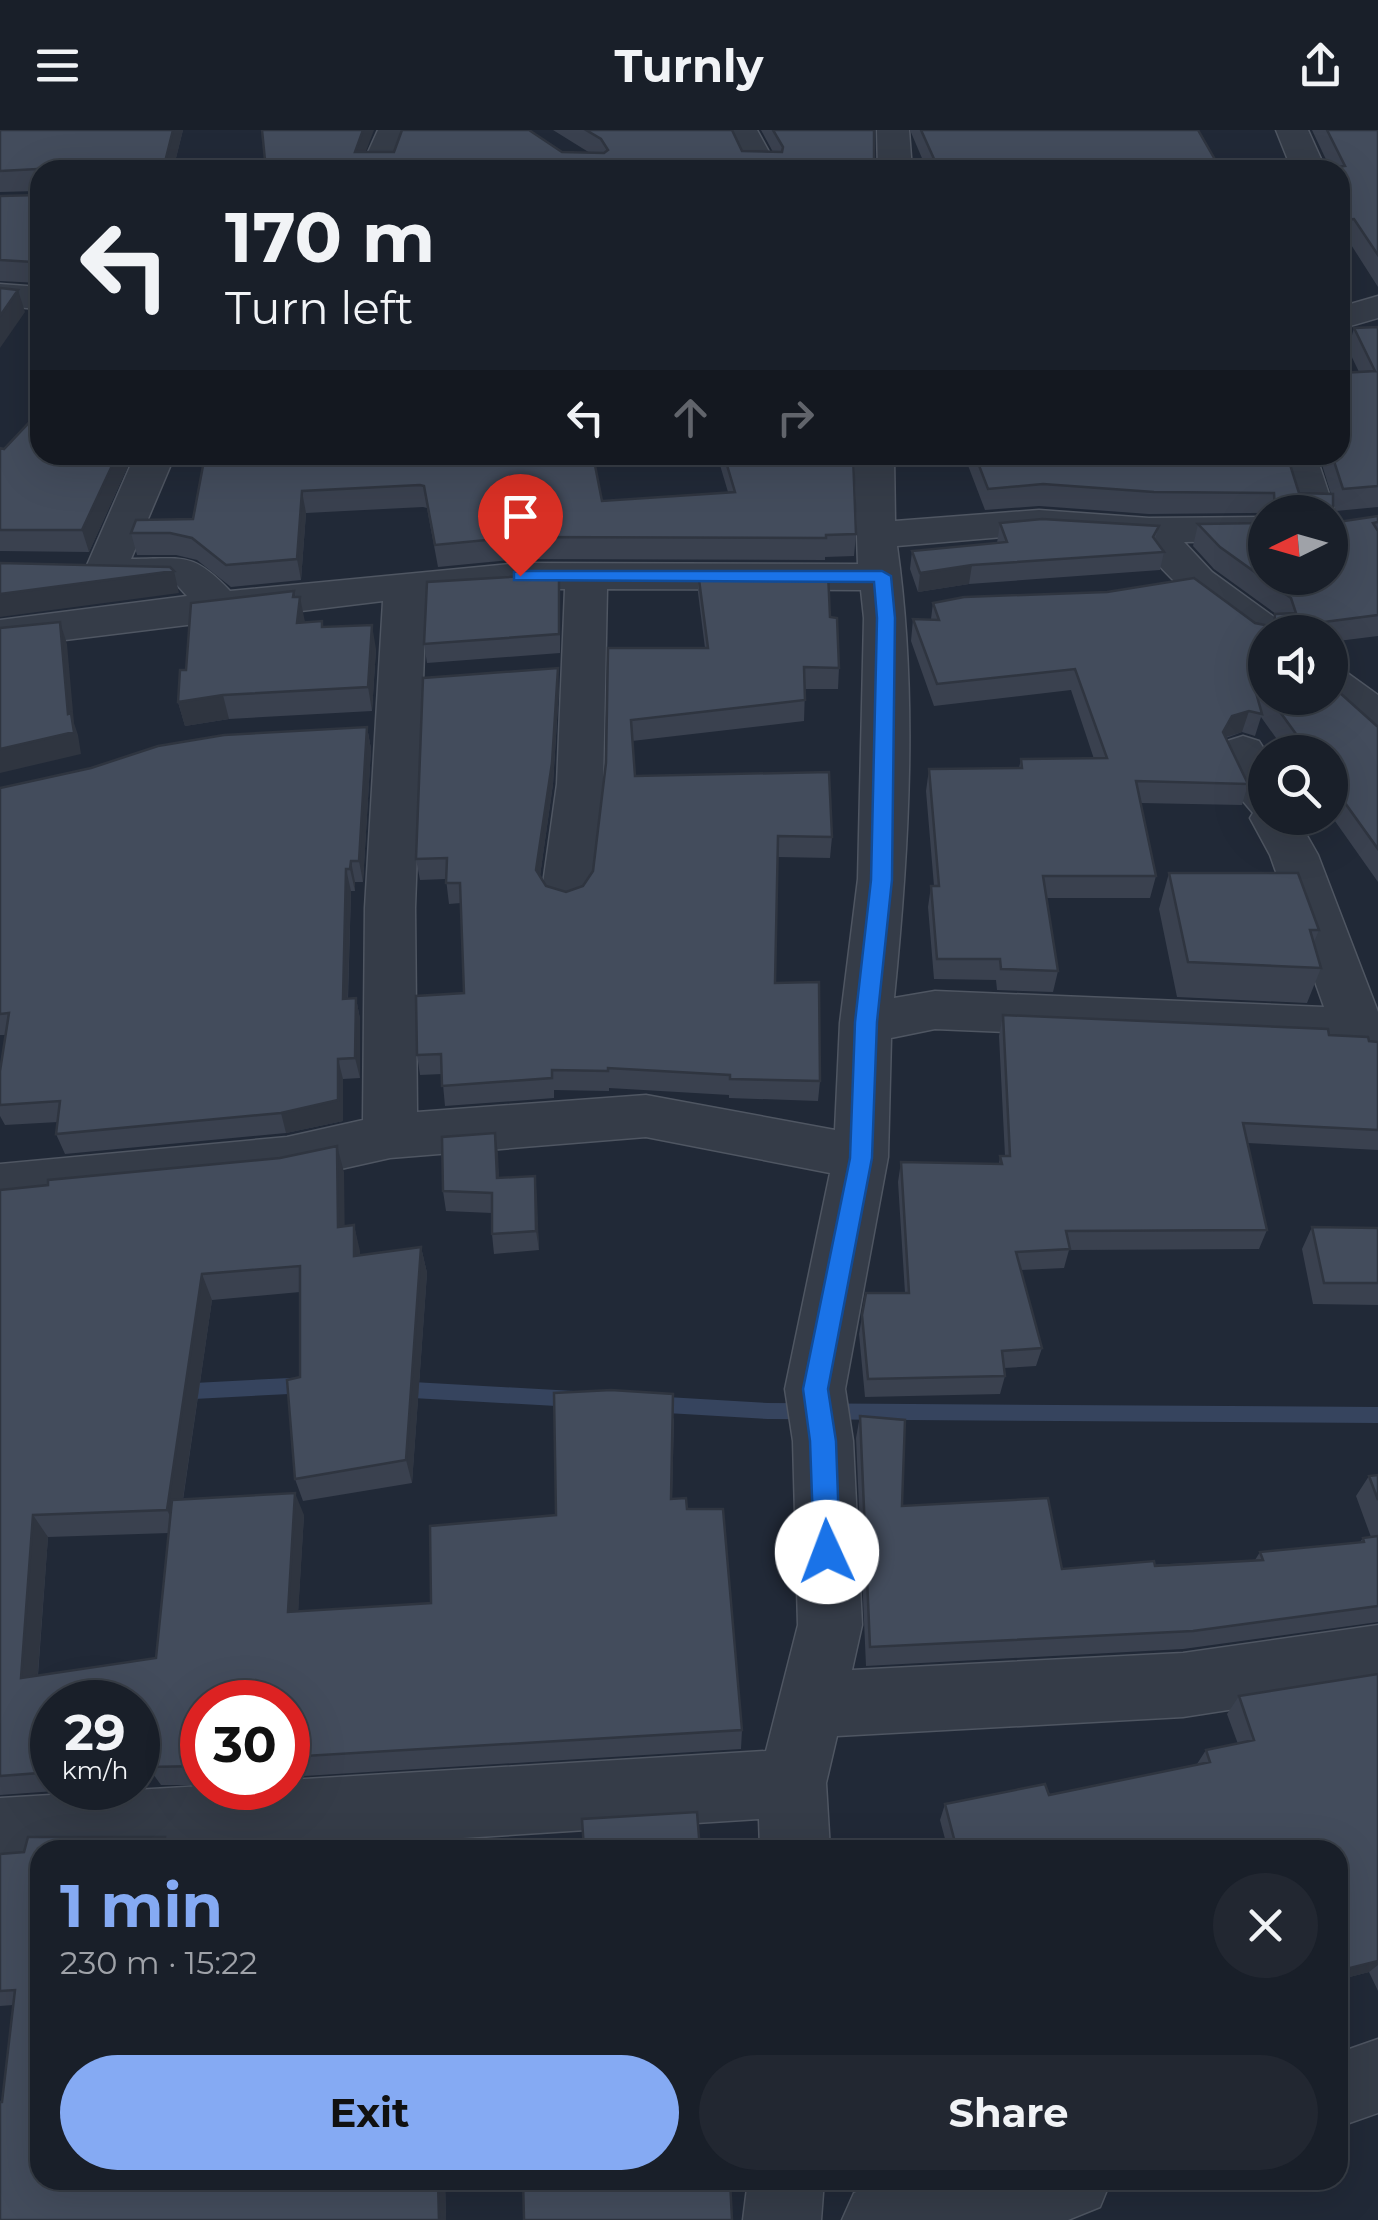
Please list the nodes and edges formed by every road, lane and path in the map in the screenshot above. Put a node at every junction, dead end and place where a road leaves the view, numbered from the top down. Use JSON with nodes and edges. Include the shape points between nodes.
{"nodes":[{"id":1,"x":394,"y":130,"type":"edge"},
{"id":2,"x":741,"y":130,"type":"edge"},
{"id":3,"x":894,"y":130,"type":"edge"},
{"id":4,"x":1292,"y":130,"type":"edge"},
{"id":5,"x":383,"y":160,"type":"edge"},
{"id":6,"x":757,"y":160,"type":"edge"},
{"id":7,"x":895,"y":160,"type":"edge"},
{"id":8,"x":1305,"y":160,"type":"edge"},
{"id":9,"x":0,"y":295,"type":"edge"},
{"id":10,"x":30,"y":297,"type":"edge"},
{"id":11,"x":1378,"y":307,"type":"edge"},
{"id":12,"x":1350,"y":315,"type":"edge"},
{"id":13,"x":149,"y":465,"type":"edge"},
{"id":14,"x":875,"y":465,"type":"edge"},
{"id":15,"x":1301,"y":465,"type":"edge"},
{"id":16,"x":1316,"y":495,"type":"edge"},
{"id":17,"x":1248,"y":529,"type":"edge"},
{"id":18,"x":1149,"y":530,"type":"junction"},
{"id":19,"x":586,"y":577,"type":"junction"},
{"id":20,"x":1198,"y":581,"type":"junction"},
{"id":21,"x":890,"y":584,"type":"junction"},
{"id":22,"x":404,"y":585,"type":"junction"},
{"id":23,"x":1146,"y":589,"type":"edge"},
{"id":24,"x":239,"y":604,"type":"junction"},
{"id":25,"x":1248,"y":618,"type":"edge"},
{"id":26,"x":0,"y":634,"type":"edge"},
{"id":27,"x":1348,"y":695,"type":"edge"},
{"id":28,"x":1378,"y":717,"type":"edge"},
{"id":29,"x":1243,"y":752,"type":"dead end"},
{"id":30,"x":1248,"y":763,"type":"edge"},
{"id":31,"x":1283,"y":835,"type":"edge"},
{"id":32,"x":566,"y":891,"type":"edge"},
{"id":33,"x":866,"y":1022,"type":"junction"},
{"id":34,"x":1368,"y":1034,"type":"edge"},
{"id":35,"x":390,"y":1136,"type":"junction"},
{"id":36,"x":861,"y":1158,"type":"junction"},
{"id":37,"x":0,"y":1186,"type":"edge"},
{"id":38,"x":1378,"y":1656,"type":"edge"},
{"id":39,"x":811,"y":1706,"type":"junction"},
{"id":40,"x":792,"y":1783,"type":"junction"},
{"id":41,"x":0,"y":1833,"type":"edge"},
{"id":42,"x":795,"y":1840,"type":"edge"},
{"id":43,"x":1378,"y":2076,"type":"edge"},
{"id":44,"x":1348,"y":2086,"type":"edge"},
{"id":45,"x":785,"y":2190,"type":"edge"},
{"id":46,"x":1043,"y":2190,"type":"edge"},
{"id":47,"x":782,"y":2220,"type":"edge"},
{"id":48,"x":881,"y":2220,"type":"edge"}],
"edges":[{"from":1,"to":5,"type":"street"},
{"from":2,"to":6,"type":"street"},
{"from":3,"to":7,"type":"street"},
{"from":4,"to":8,"type":"street"},
{"from":9,"to":10,"type":"street"},
{"from":11,"to":12,"type":"street"},
{"from":13,"to":24,"type":"street","via":[[86,570],[188,572],[219,605]]},
{"from":14,"to":21,"type":"street"},
{"from":15,"to":16,"type":"street"},
{"from":17,"to":18,"type":"street"},
{"from":18,"to":20,"type":"street"},
{"from":18,"to":21,"type":"street","via":[[985,524]]},
{"from":19,"to":21,"type":"street"},
{"from":19,"to":22,"type":"street"},
{"from":19,"to":32,"type":"street","via":[[568,670],[580,784]]},
{"from":20,"to":23,"type":"street"},
{"from":20,"to":25,"type":"street"},
{"from":21,"to":33,"type":"street","via":[[882,880]]},
{"from":22,"to":24,"type":"street"},
{"from":22,"to":35,"type":"street","via":[[390,908]]},
{"from":24,"to":26,"type":"street"},
{"from":27,"to":28,"type":"street"},
{"from":29,"to":30,"type":"street"},
{"from":31,"to":34,"type":"street"},
{"from":33,"to":34,"type":"street","via":[[934,1010]]},
{"from":33,"to":36,"type":"street"},
{"from":35,"to":36,"type":"street","via":[[646,1116]]},
{"from":35,"to":37,"type":"street","via":[[287,1158]]},
{"from":36,"to":39,"type":"street","via":[[819,1415],[830,1625]]},
{"from":38,"to":39,"type":"street","via":[[1183,1685]]},
{"from":39,"to":40,"type":"street"},
{"from":40,"to":41,"type":"street"},
{"from":40,"to":42,"type":"street"},
{"from":43,"to":44,"type":"street"},
{"from":45,"to":47,"type":"street"},
{"from":46,"to":48,"type":"street","via":[[972,2214]]}]}
